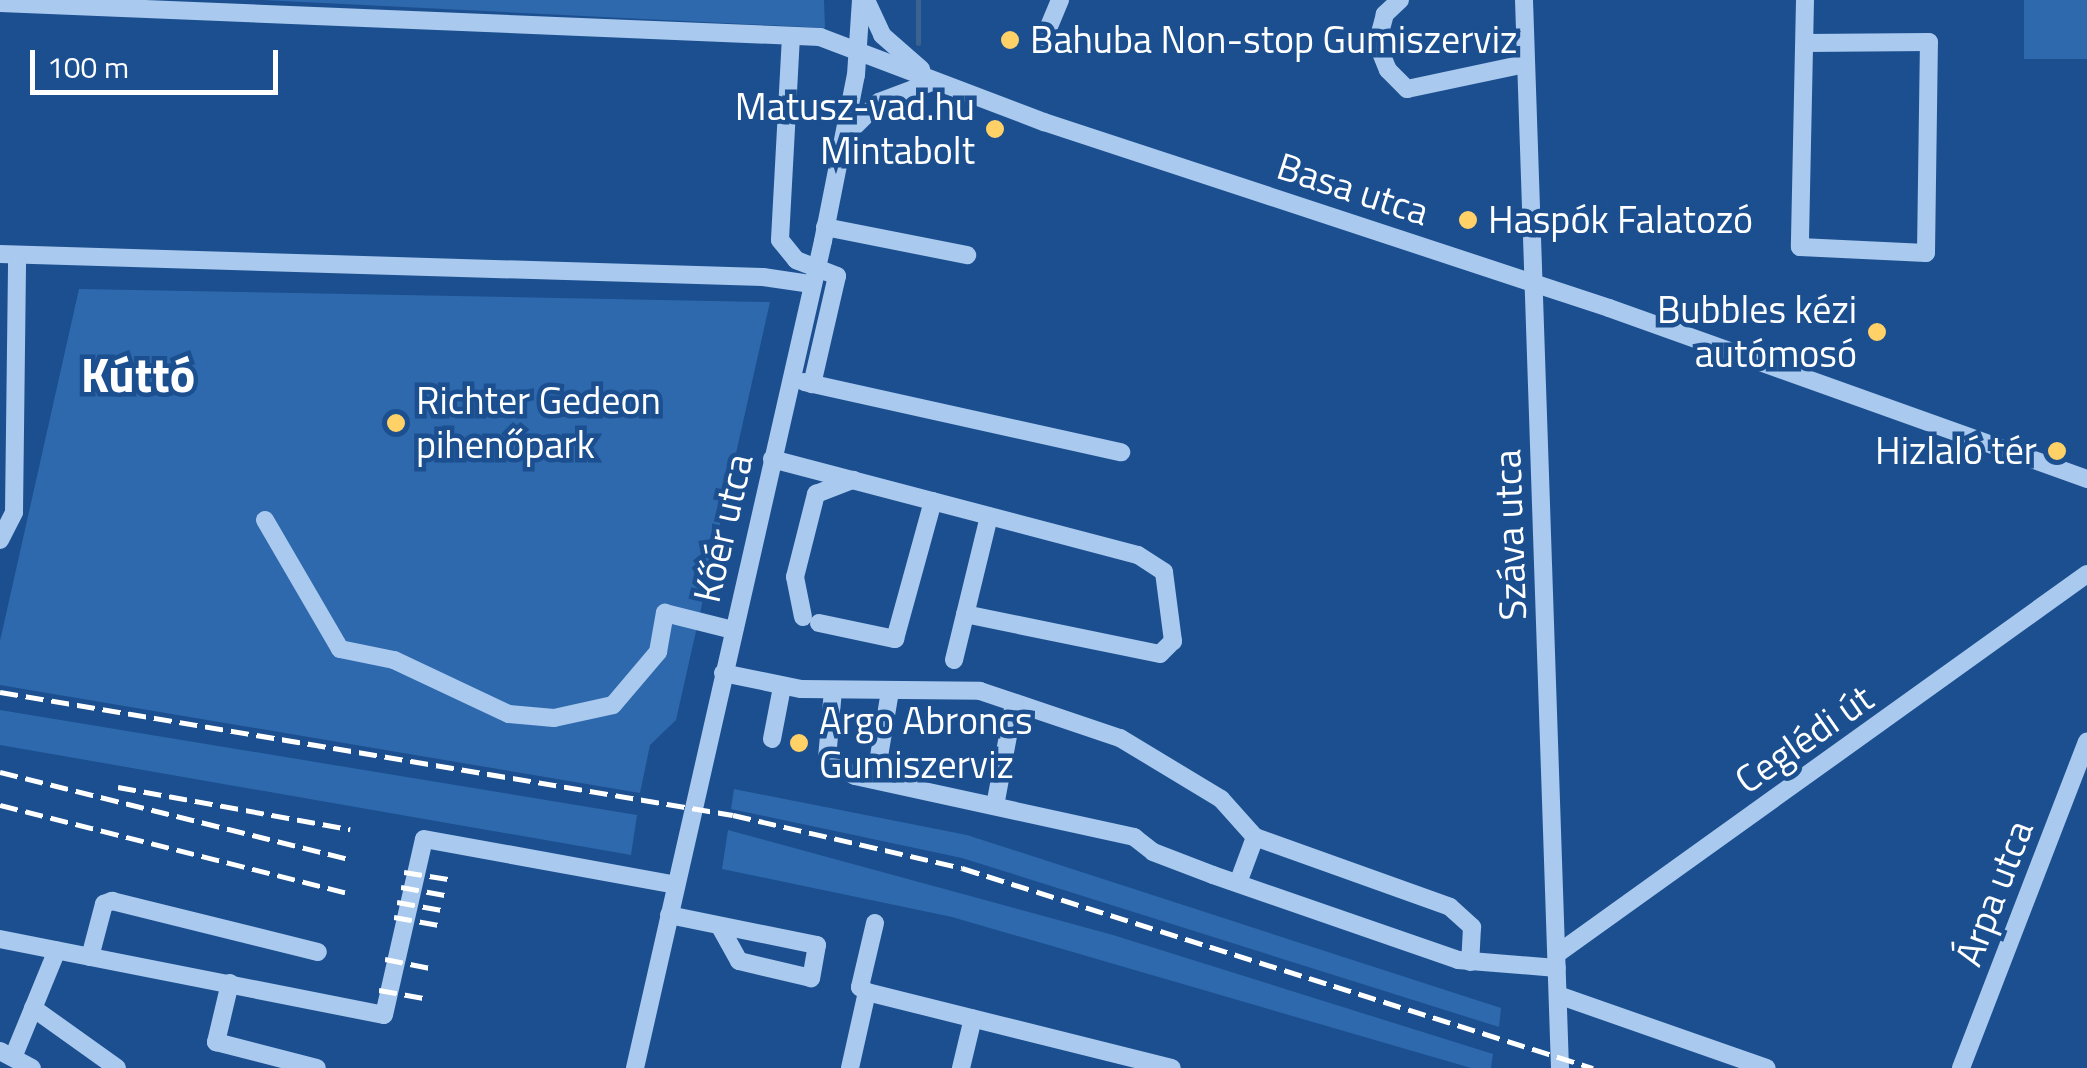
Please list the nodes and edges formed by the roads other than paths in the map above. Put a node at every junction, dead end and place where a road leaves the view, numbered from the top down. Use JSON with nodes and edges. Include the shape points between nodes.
{"nodes":[{"id":1,"x":864,"y":0,"type":"edge"},
{"id":2,"x":1060,"y":0,"type":"edge"},
{"id":3,"x":1400,"y":0,"type":"edge"},
{"id":4,"x":1524,"y":0,"type":"edge"},
{"id":5,"x":1805,"y":0,"type":"edge"},
{"id":6,"x":0,"y":3,"type":"edge"},
{"id":7,"x":791,"y":36,"type":"junction"},
{"id":8,"x":1805,"y":43,"type":"junction"},
{"id":9,"x":1040,"y":48,"type":"dead end"},
{"id":10,"x":858,"y":51,"type":"junction"},
{"id":11,"x":1526,"y":64,"type":"junction"},
{"id":12,"x":937,"y":81,"type":"junction"},
{"id":13,"x":844,"y":137,"type":"junction"},
{"id":14,"x":825,"y":228,"type":"junction"},
{"id":15,"x":9,"y":255,"type":"edge"},
{"id":16,"x":967,"y":255,"type":"dead end"},
{"id":17,"x":813,"y":276,"type":"junction"},
{"id":18,"x":1534,"y":284,"type":"junction"},
{"id":19,"x":790,"y":378,"type":"junction"},
{"id":20,"x":812,"y":384,"type":"junction"},
{"id":21,"x":8,"y":412,"type":"edge"},
{"id":22,"x":1121,"y":452,"type":"dead end"},
{"id":23,"x":772,"y":458,"type":"junction"},
{"id":24,"x":2087,"y":479,"type":"edge"},
{"id":25,"x":853,"y":480,"type":"junction"},
{"id":26,"x":933,"y":501,"type":"junction"},
{"id":27,"x":988,"y":516,"type":"junction"},
{"id":28,"x":265,"y":520,"type":"dead end"},
{"id":29,"x":0,"y":540,"type":"edge"},
{"id":30,"x":2087,"y":574,"type":"edge"},
{"id":31,"x":965,"y":614,"type":"junction"},
{"id":32,"x":733,"y":630,"type":"junction"},
{"id":33,"x":954,"y":660,"type":"dead end"},
{"id":34,"x":723,"y":673,"type":"junction"},
{"id":35,"x":782,"y":687,"type":"junction"},
{"id":36,"x":833,"y":690,"type":"junction"},
{"id":37,"x":890,"y":691,"type":"junction"},
{"id":38,"x":1014,"y":703,"type":"junction"},
{"id":39,"x":772,"y":739,"type":"dead end"},
{"id":40,"x":2087,"y":741,"type":"edge"},
{"id":41,"x":875,"y":780,"type":"junction"},
{"id":42,"x":995,"y":806,"type":"junction"},
{"id":43,"x":1255,"y":837,"type":"junction"},
{"id":44,"x":1238,"y":883,"type":"junction"},
{"id":45,"x":676,"y":885,"type":"junction"},
{"id":46,"x":669,"y":915,"type":"junction"},
{"id":47,"x":875,"y":923,"type":"dead end"},
{"id":48,"x":720,"y":927,"type":"junction"},
{"id":49,"x":779,"y":937,"type":"junction"},
{"id":50,"x":0,"y":938,"type":"edge"},
{"id":51,"x":56,"y":950,"type":"junction"},
{"id":52,"x":318,"y":952,"type":"dead end"},
{"id":53,"x":90,"y":957,"type":"junction"},
{"id":54,"x":1557,"y":961,"type":"junction"},
{"id":55,"x":1470,"y":962,"type":"junction"},
{"id":56,"x":771,"y":969,"type":"junction"},
{"id":57,"x":230,"y":983,"type":"junction"},
{"id":58,"x":867,"y":992,"type":"junction"},
{"id":59,"x":1558,"y":996,"type":"junction"},
{"id":60,"x":34,"y":1008,"type":"junction"},
{"id":61,"x":973,"y":1018,"type":"junction"},
{"id":62,"x":1095,"y":1048,"type":"junction"},
{"id":63,"x":7,"y":1053,"type":"edge"},
{"id":64,"x":32,"y":1068,"type":"edge"},
{"id":65,"x":116,"y":1068,"type":"edge"},
{"id":66,"x":318,"y":1068,"type":"edge"},
{"id":67,"x":635,"y":1068,"type":"edge"},
{"id":68,"x":850,"y":1068,"type":"edge"},
{"id":69,"x":960,"y":1068,"type":"edge"},
{"id":70,"x":1090,"y":1068,"type":"edge"},
{"id":71,"x":1172,"y":1068,"type":"edge"},
{"id":72,"x":1560,"y":1068,"type":"edge"},
{"id":73,"x":1767,"y":1068,"type":"edge"},
{"id":74,"x":1961,"y":1068,"type":"edge"}],
"edges":[{"from":1,"to":10,"type":"street","name":"Kőér utca"},
{"from":1,"to":12,"type":"street","name":"Basa utca","via":[[894,50]]},
{"from":2,"to":9,"type":"street"},
{"from":3,"to":11,"type":"street","via":[[1385,14],[1377,43],[1388,70],[1407,89]]},
{"from":4,"to":11,"type":"street","name":"Száva utca"},
{"from":5,"to":8,"type":"street"},
{"from":6,"to":7,"type":"street","name":"Basa utca"},
{"from":7,"to":10,"type":"street","name":"Basa utca","via":[[820,37]]},
{"from":7,"to":17,"type":"street","via":[[780,240]]},
{"from":8,"to":8,"type":"street","via":[[1800,247],[1926,254],[1929,42]]},
{"from":10,"to":12,"type":"street","name":"Basa utca"},
{"from":10,"to":13,"type":"street","name":"Kőér utca"},
{"from":11,"to":18,"type":"street","name":"Száva utca"},
{"from":12,"to":13,"type":"street","via":[[890,96]]},
{"from":12,"to":18,"type":"street","name":"Basa utca"},
{"from":13,"to":14,"type":"street","name":"Kőér utca"},
{"from":14,"to":16,"type":"street"},
{"from":14,"to":17,"type":"street","name":"Kőér utca"},
{"from":15,"to":17,"type":"street"},
{"from":15,"to":21,"type":"street"},
{"from":17,"to":19,"type":"street","name":"Kőér utca"},
{"from":17,"to":20,"type":"street","via":[[837,276]]},
{"from":18,"to":24,"type":"street","name":"Basa utca"},
{"from":18,"to":54,"type":"street","name":"Száva utca"},
{"from":19,"to":20,"type":"street"},
{"from":19,"to":23,"type":"street","name":"Kőér utca"},
{"from":20,"to":22,"type":"street"},
{"from":21,"to":29,"type":"street","via":[[14,512]]},
{"from":23,"to":25,"type":"street"},
{"from":23,"to":32,"type":"street","name":"Kőér utca"},
{"from":25,"to":26,"type":"street"},
{"from":25,"to":26,"type":"street","via":[[816,494],[795,577],[811,620],[895,639]]},
{"from":26,"to":27,"type":"street"},
{"from":27,"to":31,"type":"street"},
{"from":27,"to":31,"type":"street","via":[[1138,556],[1164,572],[1173,641],[1160,654]]},
{"from":28,"to":32,"type":"street","via":[[340,649],[394,660],[509,714],[554,718],[613,705],[658,652],[666,614]]},
{"from":30,"to":54,"type":"street","name":"Ceglédi út"},
{"from":31,"to":33,"type":"street"},
{"from":32,"to":34,"type":"street","name":"Kőér utca"},
{"from":34,"to":35,"type":"street"},
{"from":34,"to":45,"type":"street","name":"Kőér utca"},
{"from":35,"to":36,"type":"street"},
{"from":35,"to":39,"type":"street"},
{"from":36,"to":37,"type":"street"},
{"from":36,"to":41,"type":"street","via":[[827,758],[837,769]]},
{"from":37,"to":38,"type":"street","via":[[980,691]]},
{"from":37,"to":41,"type":"street"},
{"from":38,"to":42,"type":"street"},
{"from":38,"to":43,"type":"street","via":[[1120,738],[1220,798]]},
{"from":40,"to":74,"type":"street","name":"Árpa utca"},
{"from":41,"to":42,"type":"street"},
{"from":42,"to":44,"type":"street","via":[[1134,837],[1153,852]]},
{"from":43,"to":44,"type":"street"},
{"from":43,"to":55,"type":"street","via":[[1450,907],[1472,927]]},
{"from":44,"to":55,"type":"street"},
{"from":45,"to":46,"type":"street","name":"Kőér utca"},
{"from":45,"to":57,"type":"street","via":[[424,839],[384,1015]]},
{"from":46,"to":48,"type":"street"},
{"from":46,"to":67,"type":"street","name":"Kőér utca"},
{"from":47,"to":58,"type":"street","via":[[860,987]]},
{"from":48,"to":49,"type":"street"},
{"from":48,"to":56,"type":"street","via":[[733,956]]},
{"from":49,"to":56,"type":"street"},
{"from":49,"to":56,"type":"street"},
{"from":49,"to":56,"type":"street","via":[[817,946],[810,978]]},
{"from":50,"to":51,"type":"street"},
{"from":51,"to":53,"type":"street"},
{"from":51,"to":60,"type":"street"},
{"from":52,"to":53,"type":"street","via":[[112,901],[104,904]]},
{"from":53,"to":57,"type":"street"},
{"from":54,"to":55,"type":"street"},
{"from":54,"to":59,"type":"street","name":"Száva utca"},
{"from":57,"to":66,"type":"street","via":[[216,1042]]},
{"from":58,"to":61,"type":"street"},
{"from":58,"to":68,"type":"street"},
{"from":59,"to":72,"type":"street","name":"Száva utca"},
{"from":59,"to":73,"type":"street"},
{"from":60,"to":63,"type":"street"},
{"from":60,"to":65,"type":"street"},
{"from":61,"to":62,"type":"street"},
{"from":61,"to":69,"type":"street"},
{"from":62,"to":70,"type":"street"},
{"from":62,"to":71,"type":"street"},
{"from":63,"to":64,"type":"street"}]}
